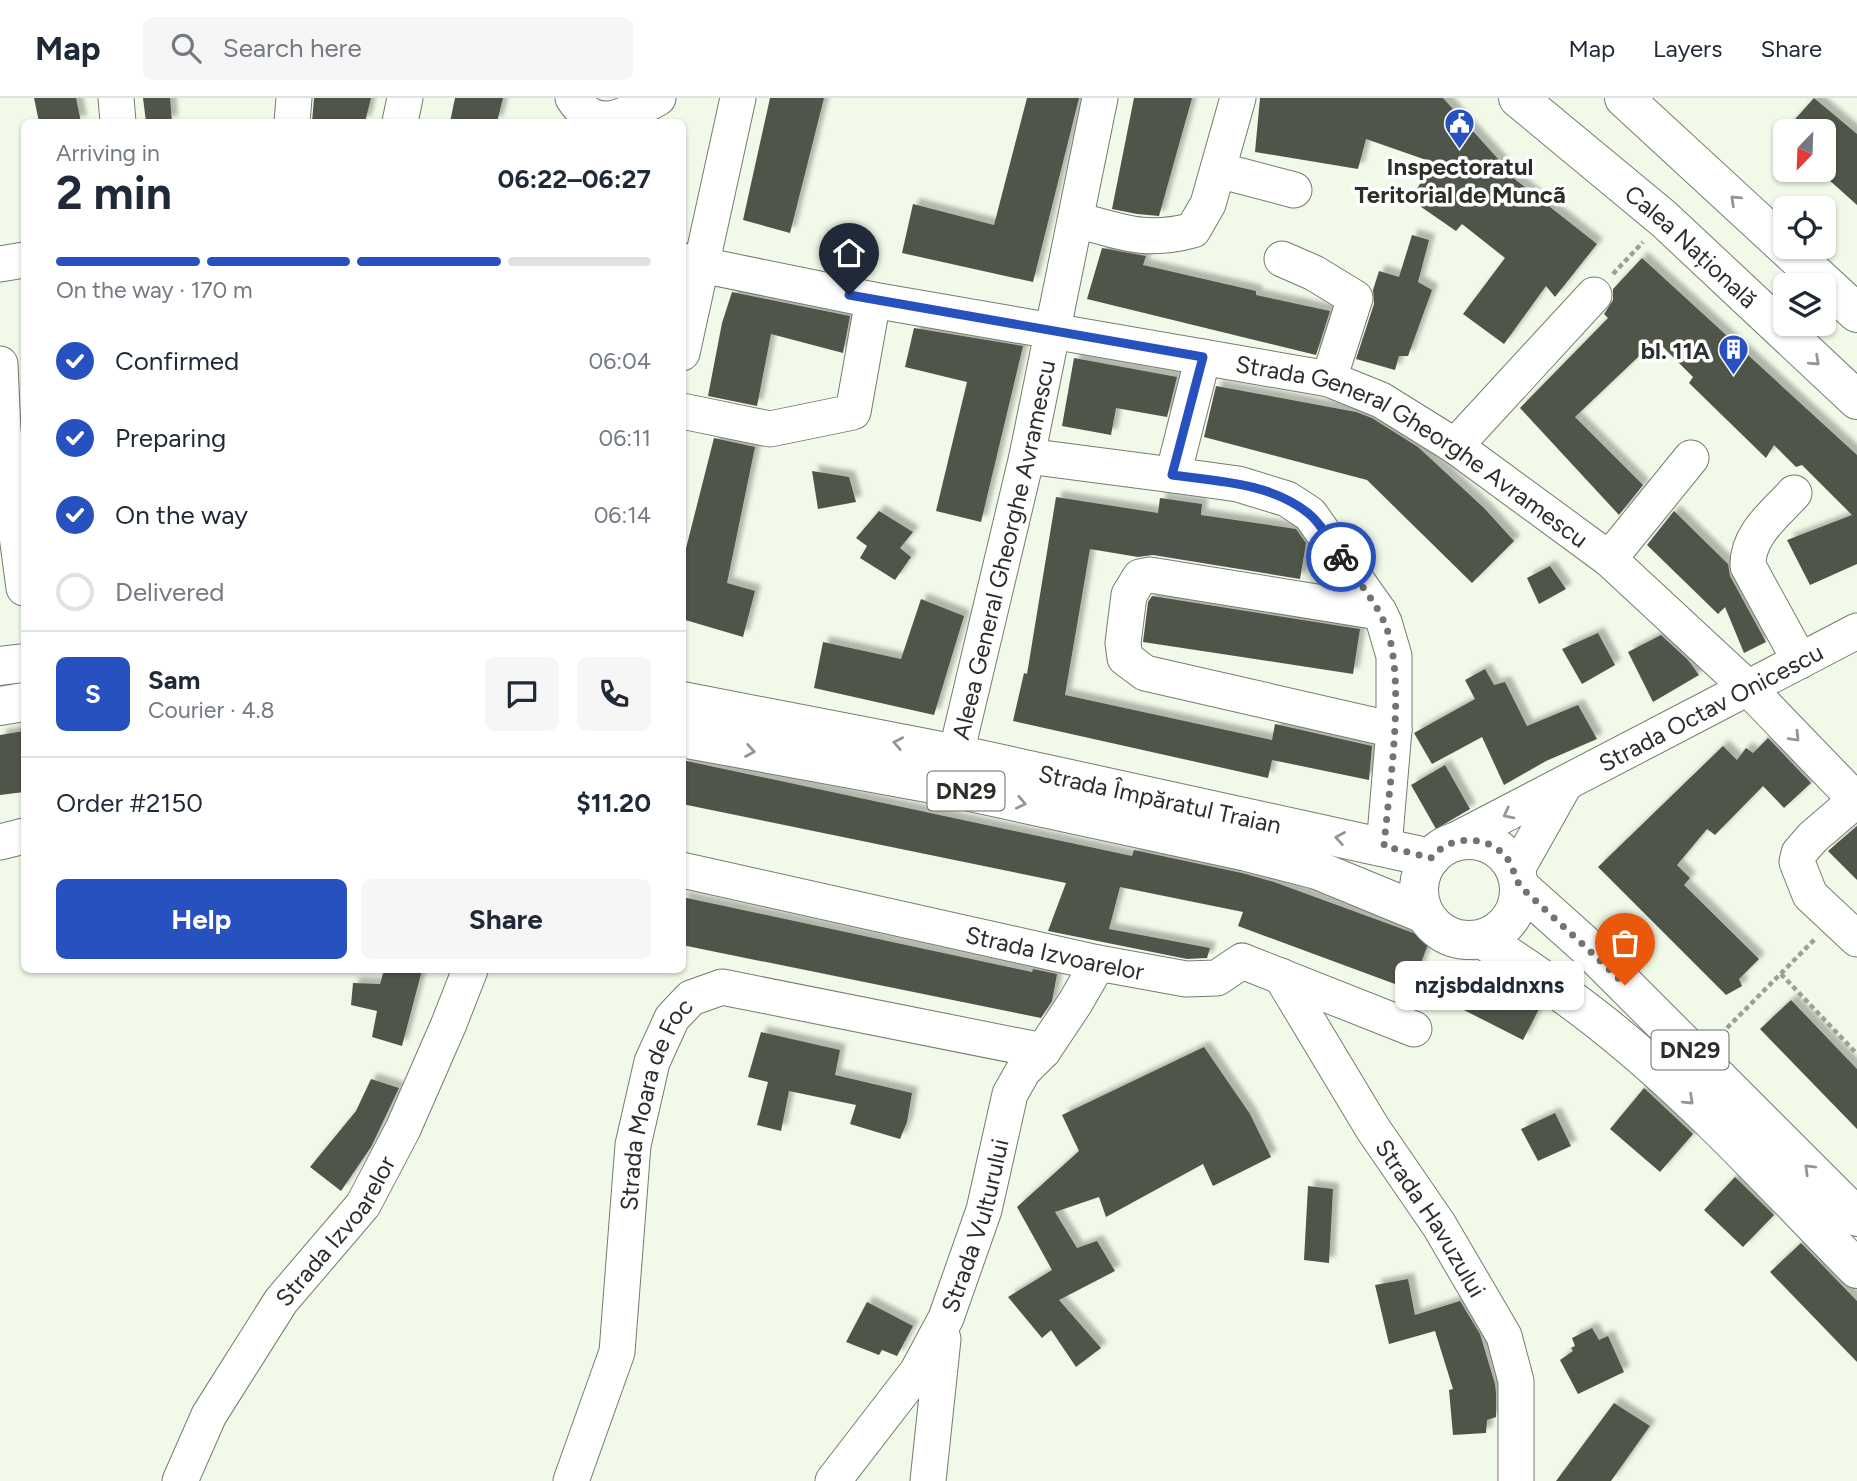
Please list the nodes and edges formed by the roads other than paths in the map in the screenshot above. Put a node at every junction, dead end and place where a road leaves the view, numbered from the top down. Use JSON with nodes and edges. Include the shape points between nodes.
{"nodes":[{"id":1,"x":116,"y":98,"type":"edge"},
{"id":2,"x":294,"y":98,"type":"edge"},
{"id":3,"x":405,"y":98,"type":"edge"},
{"id":4,"x":573,"y":98,"type":"edge"},
{"id":5,"x":658,"y":98,"type":"edge"},
{"id":6,"x":738,"y":98,"type":"edge"},
{"id":7,"x":1100,"y":98,"type":"edge"},
{"id":8,"x":1238,"y":98,"type":"edge"},
{"id":9,"x":1518,"y":98,"type":"edge"},
{"id":10,"x":1625,"y":98,"type":"edge"},
{"id":11,"x":118,"y":119,"type":"edge"},
{"id":12,"x":292,"y":119,"type":"edge"},
{"id":13,"x":401,"y":119,"type":"edge"},
{"id":14,"x":604,"y":119,"type":"edge"},
{"id":15,"x":620,"y":119,"type":"edge"},
{"id":16,"x":1218,"y":170,"type":"junction"},
{"id":17,"x":1294,"y":190,"type":"dead end"},
{"id":18,"x":1077,"y":220,"type":"junction"},
{"id":19,"x":1282,"y":259,"type":"dead end"},
{"id":20,"x":21,"y":260,"type":"edge"},
{"id":21,"x":692,"y":262,"type":"edge"},
{"id":22,"x":0,"y":264,"type":"edge"},
{"id":23,"x":1594,"y":295,"type":"road end"},
{"id":24,"x":873,"y":300,"type":"junction"},
{"id":25,"x":1857,"y":313,"type":"edge"},
{"id":26,"x":686,"y":317,"type":"edge"},
{"id":27,"x":1053,"y":331,"type":"junction"},
{"id":28,"x":1203,"y":357,"type":"junction"},
{"id":29,"x":0,"y":364,"type":"edge"},
{"id":30,"x":1329,"y":379,"type":"junction"},
{"id":31,"x":1857,"y":400,"type":"edge"},
{"id":32,"x":686,"y":412,"type":"edge"},
{"id":33,"x":2,"y":431,"type":"edge"},
{"id":34,"x":1455,"y":446,"type":"junction"},
{"id":35,"x":1027,"y":456,"type":"junction"},
{"id":36,"x":1691,"y":458,"type":"dead end"},
{"id":37,"x":1172,"y":475,"type":"junction"},
{"id":38,"x":1794,"y":493,"type":"dead end"},
{"id":39,"x":21,"y":556,"type":"edge"},
{"id":40,"x":1609,"y":559,"type":"junction"},
{"id":41,"x":1379,"y":612,"type":"junction"},
{"id":42,"x":1857,"y":631,"type":"edge"},
{"id":43,"x":1800,"y":661,"type":"junction"},
{"id":44,"x":21,"y":663,"type":"edge"},
{"id":45,"x":0,"y":666,"type":"edge"},
{"id":46,"x":1748,"y":688,"type":"junction"},
{"id":47,"x":21,"y":702,"type":"edge"},
{"id":48,"x":686,"y":702,"type":"edge"},
{"id":49,"x":0,"y":706,"type":"edge"},
{"id":50,"x":1394,"y":730,"type":"junction"},
{"id":51,"x":686,"y":739,"type":"edge"},
{"id":52,"x":956,"y":754,"type":"junction"},
{"id":53,"x":1565,"y":784,"type":"junction"},
{"id":54,"x":1856,"y":801,"type":"edge"},
{"id":55,"x":21,"y":837,"type":"edge"},
{"id":56,"x":0,"y":842,"type":"edge"},
{"id":57,"x":1384,"y":846,"type":"junction"},
{"id":58,"x":1441,"y":851,"type":"junction"},
{"id":59,"x":686,"y":871,"type":"edge"},
{"id":60,"x":1518,"y":879,"type":"junction"},
{"id":61,"x":1424,"y":914,"type":"junction"},
{"id":62,"x":1846,"y":929,"type":"edge"},
{"id":63,"x":1482,"y":939,"type":"junction"},
{"id":64,"x":1098,"y":963,"type":"junction"},
{"id":65,"x":469,"y":973,"type":"edge"},
{"id":66,"x":1281,"y":976,"type":"junction"},
{"id":67,"x":1414,"y":1029,"type":"dead end"},
{"id":68,"x":1043,"y":1051,"type":"junction"},
{"id":69,"x":1857,"y":1217,"type":"edge"},
{"id":70,"x":1857,"y":1269,"type":"edge"},
{"id":71,"x":946,"y":1318,"type":"junction"},
{"id":72,"x":180,"y":1481,"type":"edge"},
{"id":73,"x":571,"y":1481,"type":"edge"},
{"id":74,"x":834,"y":1481,"type":"edge"},
{"id":75,"x":928,"y":1481,"type":"edge"},
{"id":76,"x":1516,"y":1481,"type":"edge"}],
"edges":[{"from":1,"to":11,"type":"street"},
{"from":2,"to":12,"type":"street"},
{"from":3,"to":13,"type":"street"},
{"from":4,"to":14,"type":"street","via":[[579,108]]},
{"from":5,"to":15,"type":"street"},
{"from":6,"to":21,"type":"street"},
{"from":7,"to":18,"type":"street","name":"Aleea General Gheorghe Avramescu"},
{"from":8,"to":16,"type":"street"},
{"from":9,"to":31,"type":"main road","name":"Calea Națională","one_way":true,"via":[[1664,219]]},
{"from":25,"to":10,"type":"main road","one_way":true},
{"from":16,"to":17,"type":"street"},
{"from":16,"to":18,"type":"street","via":[[1208,204],[1193,230],[1168,237],[1141,237]]},
{"from":18,"to":27,"type":"street","name":"Aleea General Gheorghe Avramescu"},
{"from":19,"to":30,"type":"street","via":[[1354,298]]},
{"from":20,"to":22,"type":"street"},
{"from":21,"to":24,"type":"street","name":"Strada General Gheorghe Avramescu"},
{"from":21,"to":26,"type":"street"},
{"from":23,"to":34,"type":"street"},
{"from":24,"to":27,"type":"street","name":"Strada General Gheorghe Avramescu"},
{"from":24,"to":32,"type":"street","via":[[853,412],[770,429]]},
{"from":27,"to":28,"type":"street","name":"Strada General Gheorghe Avramescu"},
{"from":27,"to":35,"type":"street","name":"Aleea General Gheorghe Avramescu"},
{"from":28,"to":30,"type":"street","name":"Strada General Gheorghe Avramescu"},
{"from":28,"to":37,"type":"street"},
{"from":29,"to":33,"type":"street"},
{"from":30,"to":34,"type":"street","name":"Strada General Gheorghe Avramescu","via":[[1381,400]]},
{"from":33,"to":39,"type":"street"},
{"from":34,"to":40,"type":"street","name":"Strada General Gheorghe Avramescu"},
{"from":35,"to":37,"type":"street"},
{"from":35,"to":52,"type":"street","name":"Aleea General Gheorghe Avramescu"},
{"from":36,"to":40,"type":"street"},
{"from":37,"to":41,"type":"street","via":[[1238,484],[1287,499],[1310,514]]},
{"from":38,"to":43,"type":"street","via":[[1754,539],[1748,566]]},
{"from":40,"to":46,"type":"street","name":"Strada General Gheorghe Avramescu"},
{"from":41,"to":50,"type":"street","via":[[1394,656]]},
{"from":41,"to":50,"type":"street","via":[[1150,575],[1140,578],[1129,595],[1123,643],[1125,657],[1145,673]]},
{"from":42,"to":43,"type":"street","name":"Strada Octav Onicescu"},
{"from":43,"to":46,"type":"street","name":"Strada Octav Onicescu"},
{"from":44,"to":45,"type":"main road"},
{"from":46,"to":53,"type":"street","name":"Strada Octav Onicescu"},
{"from":46,"to":54,"type":"street","name":"Strada General Gheorghe Avramescu","one_way":true},
{"from":47,"to":49,"type":"main road"},
{"from":52,"to":48,"type":"main road","name":"Strada Împăratul Traian","number":"DN29","one_way":true},
{"from":50,"to":57,"type":"street"},
{"from":51,"to":61,"type":"main road","name":"Strada Împăratul Traian","number":"DN29","one_way":true,"via":[[933,784],[1247,852],[1317,870]]},
{"from":57,"to":52,"type":"main road","name":"Strada Împăratul Traian","number":"DN29","one_way":true},
{"from":53,"to":58,"type":"street","name":"Strada Octav Onicescu","one_way":true},
{"from":53,"to":60,"type":"street"},
{"from":54,"to":62,"type":"street","via":[[1813,837],[1797,862],[1810,895]]},
{"from":55,"to":56,"type":"street"},
{"from":57,"to":58,"type":"main road","name":"Strada Împăratul Traian","number":"DN29"},
{"from":58,"to":60,"type":"main road","number":"DN29","via":[[1476,840],[1493,846],[1507,857]]},
{"from":58,"to":61,"type":"main road","via":[[1425,865],[1419,881]]},
{"from":59,"to":64,"type":"street","name":"Strada Izvoarelor"},
{"from":60,"to":63,"type":"main road","via":[[1517,905],[1509,920]]},
{"from":69,"to":60,"type":"main road","number":"DN29","one_way":true},
{"from":61,"to":63,"type":"main road","number":"DN29","via":[[1449,936]]},
{"from":63,"to":70,"type":"main road","number":"DN29","one_way":true,"via":[[1620,1038],[1696,1107]]},
{"from":64,"to":66,"type":"street","name":"Strada Izvoarelor","via":[[1186,979],[1217,978],[1242,961]]},
{"from":64,"to":68,"type":"street","name":"Strada Vulturului"},
{"from":65,"to":72,"type":"street","name":"Strada Izvoarelor","via":[[403,1129],[363,1205],[281,1301],[209,1415]]},
{"from":66,"to":67,"type":"street","name":"Strada Izvoarelor"},
{"from":66,"to":76,"type":"street","name":"Strada Havuzului","via":[[1504,1336],[1516,1381]]},
{"from":68,"to":71,"type":"street","name":"Strada Vulturului","via":[[1023,1071],[1010,1094],[984,1210]]},
{"from":68,"to":73,"type":"street","name":"Strada Moara de Foc","via":[[722,987],[691,998],[672,1018],[652,1062],[633,1145],[617,1352]]},
{"from":71,"to":74,"type":"street","name":"Strada Vulturului","via":[[917,1372]]},
{"from":71,"to":75,"type":"street"}]}
